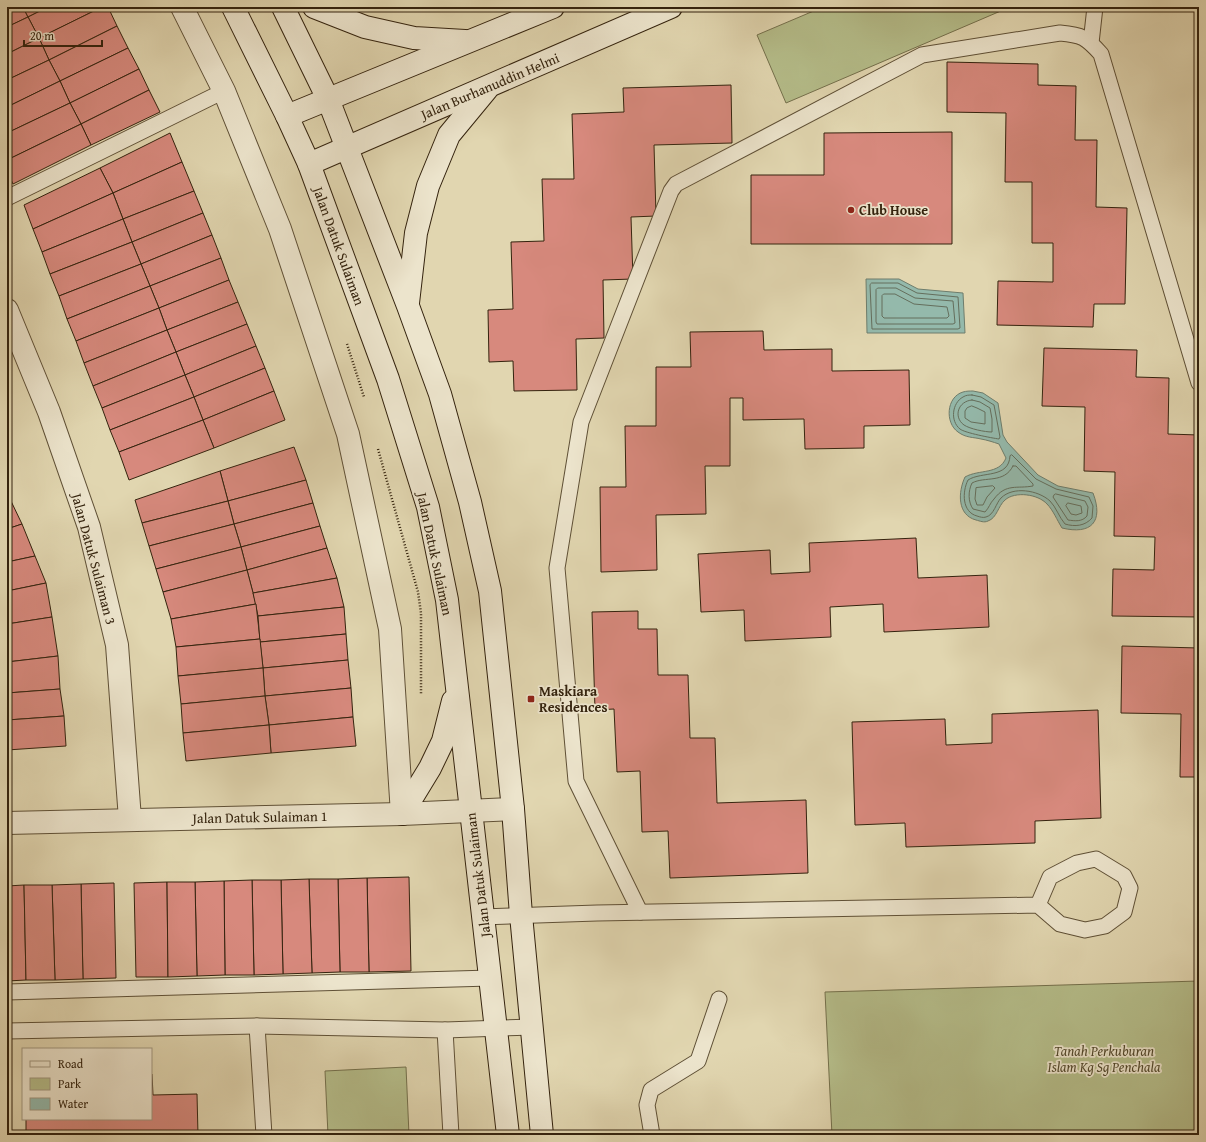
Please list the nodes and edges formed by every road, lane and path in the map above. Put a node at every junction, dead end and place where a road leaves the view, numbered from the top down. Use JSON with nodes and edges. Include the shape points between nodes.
{"nodes":[{"id":1,"x":182,"y":7,"type":"edge"},
{"id":2,"x":233,"y":7,"type":"edge"},
{"id":3,"x":283,"y":7,"type":"edge"},
{"id":4,"x":314,"y":7,"type":"edge"},
{"id":5,"x":553,"y":7,"type":"edge"},
{"id":6,"x":671,"y":7,"type":"edge"},
{"id":7,"x":1095,"y":7,"type":"edge"},
{"id":8,"x":470,"y":41,"type":"junction"},
{"id":9,"x":1091,"y":43,"type":"junction"},
{"id":10,"x":491,"y":85,"type":"junction"},
{"id":11,"x":224,"y":91,"type":"junction"},
{"id":12,"x":328,"y":99,"type":"junction"},
{"id":13,"x":287,"y":116,"type":"junction"},
{"id":14,"x":348,"y":147,"type":"junction"},
{"id":15,"x":309,"y":164,"type":"junction"},
{"id":16,"x":7,"y":198,"type":"edge"},
{"id":17,"x":408,"y":306,"type":"junction"},
{"id":18,"x":7,"y":310,"type":"edge"},
{"id":19,"x":1199,"y":383,"type":"edge"},
{"id":20,"x":456,"y":687,"type":"junction"},
{"id":21,"x":513,"y":809,"type":"junction"},
{"id":22,"x":470,"y":811,"type":"junction"},
{"id":23,"x":402,"y":814,"type":"junction"},
{"id":24,"x":130,"y":819,"type":"junction"},
{"id":25,"x":7,"y":823,"type":"edge"},
{"id":26,"x":1038,"y":906,"type":"junction"},
{"id":27,"x":640,"y":912,"type":"junction"},
{"id":28,"x":521,"y":915,"type":"junction"},
{"id":29,"x":482,"y":917,"type":"junction"},
{"id":30,"x":490,"y":978,"type":"junction"},
{"id":31,"x":7,"y":992,"type":"edge"},
{"id":32,"x":719,"y":999,"type":"dead end"},
{"id":33,"x":257,"y":1026,"type":"junction"},
{"id":34,"x":533,"y":1027,"type":"junction"},
{"id":35,"x":496,"y":1028,"type":"junction"},
{"id":36,"x":445,"y":1030,"type":"junction"},
{"id":37,"x":7,"y":1031,"type":"edge"},
{"id":38,"x":264,"y":1135,"type":"edge"},
{"id":39,"x":451,"y":1135,"type":"edge"},
{"id":40,"x":508,"y":1135,"type":"edge"},
{"id":41,"x":542,"y":1135,"type":"edge"},
{"id":42,"x":652,"y":1135,"type":"edge"}],
"edges":[{"from":1,"to":11,"type":"main road"},
{"from":2,"to":13,"type":"main road","name":"Jalan Datuk Sulaiman"},
{"from":3,"to":12,"type":"main road"},
{"from":4,"to":8,"type":"main road","via":[[365,27],[407,36]]},
{"from":5,"to":8,"type":"main road"},
{"from":6,"to":10,"type":"main road","name":"Jalan Burhanuddin Helmi"},
{"from":7,"to":9,"type":"lane"},
{"from":8,"to":12,"type":"main road"},
{"from":9,"to":19,"type":"lane","via":[[1101,54]]},
{"from":9,"to":27,"type":"lane","via":[[1078,35],[1060,34],[922,55],[676,184],[671,191],[581,422],[558,568],[576,781]]},
{"from":10,"to":14,"type":"main road","name":"Jalan Burhanuddin Helmi"},
{"from":10,"to":17,"type":"main road","via":[[449,135],[428,186],[416,233]]},
{"from":11,"to":16,"type":"lane"},
{"from":11,"to":23,"type":"main road","via":[[280,229],[348,434],[390,629]]},
{"from":12,"to":13,"type":"main road"},
{"from":12,"to":14,"type":"main road"},
{"from":13,"to":15,"type":"main road","name":"Jalan Datuk Sulaiman"},
{"from":14,"to":15,"type":"main road","name":"Jalan Burhanuddin Helmi"},
{"from":14,"to":17,"type":"main road"},
{"from":15,"to":20,"type":"main road","name":"Jalan Datuk Sulaiman","via":[[388,379],[428,508],[447,600]]},
{"from":17,"to":21,"type":"main road","via":[[440,394],[470,502],[490,591]]},
{"from":18,"to":24,"type":"main road","name":"Jalan Datuk Sulaiman 3","via":[[49,412],[89,527],[117,645]]},
{"from":20,"to":22,"type":"main road","name":"Jalan Datuk Sulaiman"},
{"from":20,"to":23,"type":"main road","via":[[443,741]]},
{"from":21,"to":22,"type":"main road","name":"Jalan Datuk Sulaiman 1"},
{"from":21,"to":28,"type":"main road"},
{"from":22,"to":23,"type":"main road","name":"Jalan Datuk Sulaiman 1"},
{"from":22,"to":29,"type":"main road","name":"Jalan Datuk Sulaiman"},
{"from":23,"to":24,"type":"main road","name":"Jalan Datuk Sulaiman 1"},
{"from":24,"to":25,"type":"main road","name":"Jalan Datuk Sulaiman 1"},
{"from":26,"to":26,"type":"lane","via":[[1050,877],[1077,863],[1096,859],[1124,876],[1130,888],[1124,912],[1105,926],[1085,930],[1060,924]]},
{"from":26,"to":27,"type":"lane"},
{"from":27,"to":28,"type":"lane"},
{"from":28,"to":29,"type":"lane"},
{"from":28,"to":34,"type":"main road"},
{"from":29,"to":30,"type":"main road","name":"Jalan Datuk Sulaiman"},
{"from":30,"to":31,"type":"lane"},
{"from":30,"to":35,"type":"main road","name":"Jalan Datuk Sulaiman"},
{"from":32,"to":42,"type":"lane","via":[[698,1061],[651,1090],[647,1105]]},
{"from":33,"to":36,"type":"lane"},
{"from":33,"to":37,"type":"lane"},
{"from":33,"to":38,"type":"lane"},
{"from":34,"to":35,"type":"lane"},
{"from":34,"to":41,"type":"main road"},
{"from":35,"to":36,"type":"lane"},
{"from":35,"to":40,"type":"main road","name":"Jalan Datuk Sulaiman"},
{"from":36,"to":39,"type":"lane"}]}
